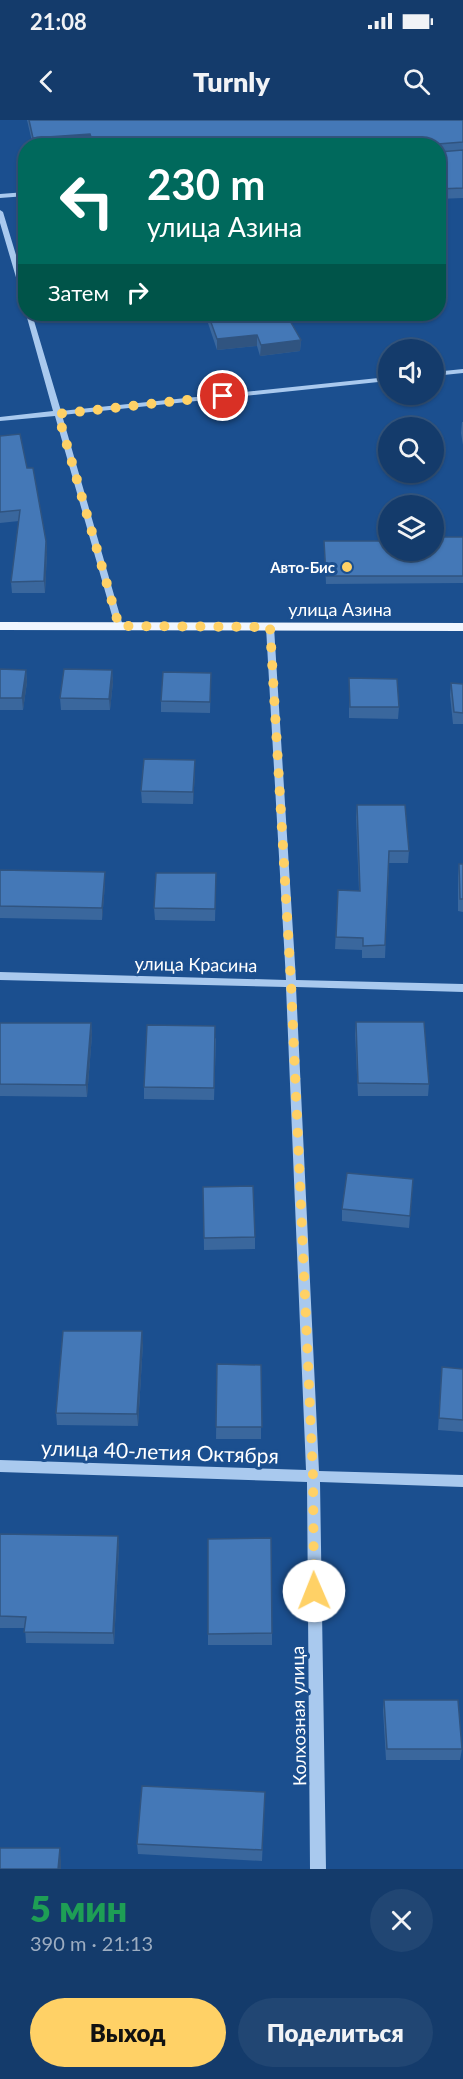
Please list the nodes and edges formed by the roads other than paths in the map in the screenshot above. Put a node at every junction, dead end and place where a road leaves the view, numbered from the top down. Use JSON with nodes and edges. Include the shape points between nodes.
{"nodes":[{"id":1,"x":18,"y":195,"type":"edge"},
{"id":2,"x":0,"y":196,"type":"edge"},
{"id":3,"x":0,"y":212,"type":"edge"},
{"id":4,"x":18,"y":274,"type":"edge"},
{"id":5,"x":31,"y":321,"type":"edge"},
{"id":6,"x":463,"y":371,"type":"edge"},
{"id":7,"x":444,"y":373,"type":"edge"},
{"id":8,"x":378,"y":380,"type":"edge"},
{"id":9,"x":58,"y":414,"type":"junction"},
{"id":10,"x":0,"y":419,"type":"edge"},
{"id":11,"x":0,"y":626,"type":"edge"},
{"id":12,"x":119,"y":626,"type":"junction"},
{"id":13,"x":270,"y":627,"type":"junction"},
{"id":14,"x":463,"y":627,"type":"edge"},
{"id":15,"x":0,"y":976,"type":"edge"},
{"id":16,"x":291,"y":983,"type":"junction"},
{"id":17,"x":463,"y":988,"type":"edge"},
{"id":18,"x":0,"y":1466,"type":"edge"},
{"id":19,"x":313,"y":1476,"type":"junction"},
{"id":20,"x":463,"y":1481,"type":"edge"},
{"id":21,"x":318,"y":1869,"type":"edge"}],
"edges":[{"from":1,"to":2,"type":"street"},
{"from":3,"to":4,"type":"street"},
{"from":5,"to":9,"type":"street"},
{"from":6,"to":7,"type":"street"},
{"from":8,"to":9,"type":"street"},
{"from":9,"to":10,"type":"street"},
{"from":9,"to":12,"type":"street"},
{"from":11,"to":12,"type":"main road","name":"улица Азина"},
{"from":12,"to":13,"type":"main road","name":"улица Азина"},
{"from":13,"to":14,"type":"main road","name":"улица Азина"},
{"from":13,"to":16,"type":"street","name":"Колхозная улица"},
{"from":15,"to":16,"type":"street","name":"улица Красина"},
{"from":16,"to":17,"type":"street","name":"улица Красина"},
{"from":16,"to":19,"type":"street","name":"Колхозная улица"},
{"from":18,"to":19,"type":"street","name":"улица 40-летия Октября"},
{"from":19,"to":20,"type":"street","name":"улица 40-летия Октября"},
{"from":19,"to":21,"type":"street","name":"Колхозная улица"}]}
